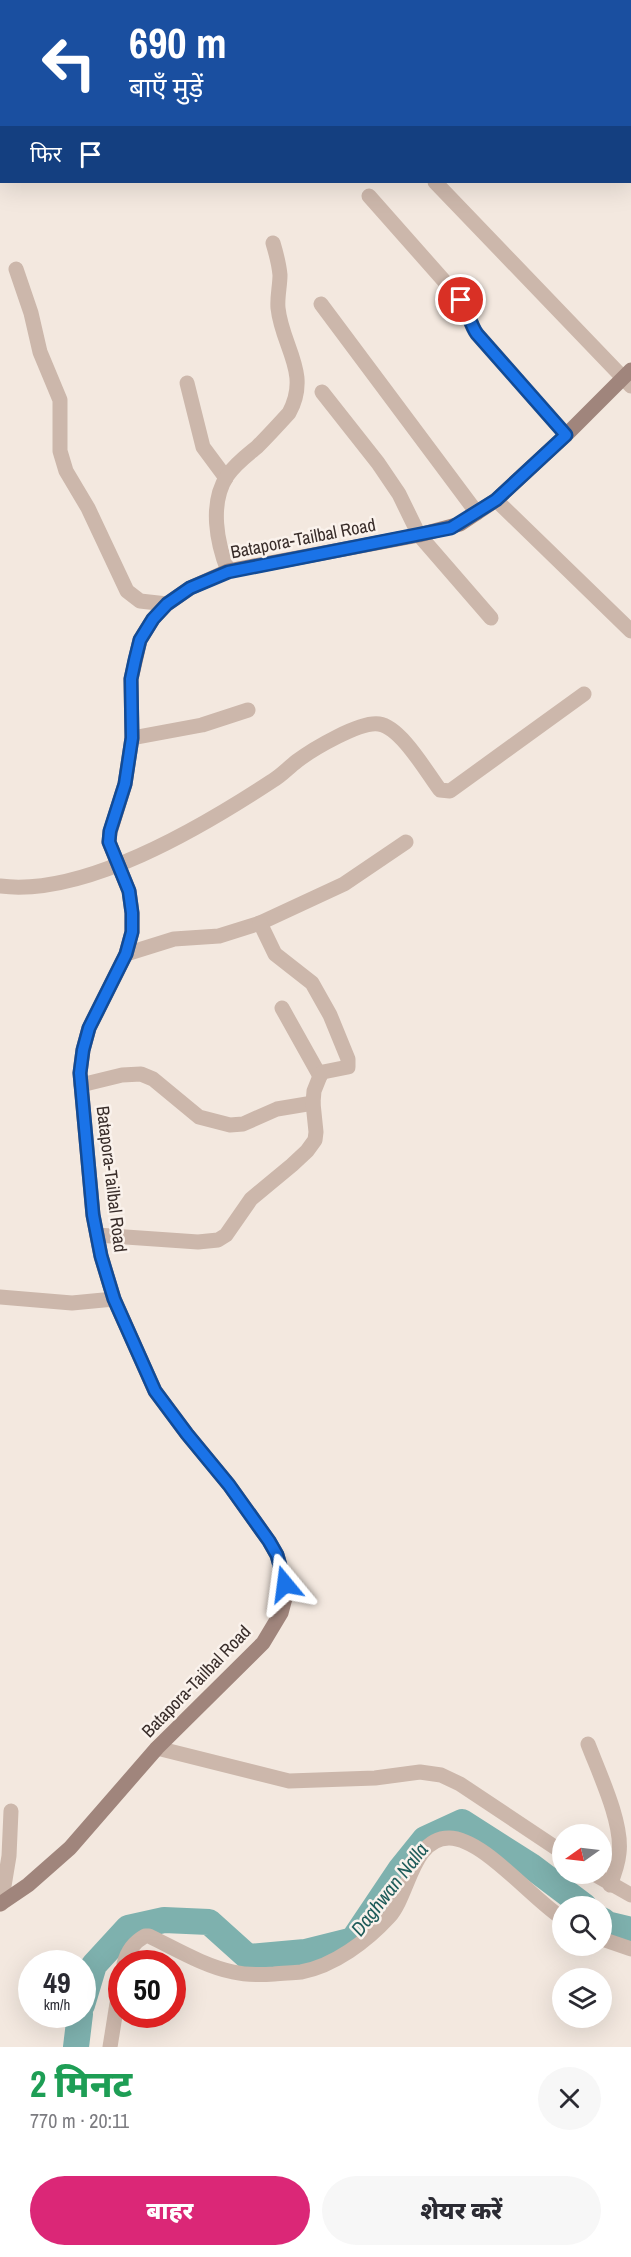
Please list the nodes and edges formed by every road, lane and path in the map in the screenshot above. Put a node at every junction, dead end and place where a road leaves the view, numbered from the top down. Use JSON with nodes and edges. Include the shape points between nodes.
{"nodes":[{"id":1,"x":436,"y":183,"type":"edge"},
{"id":2,"x":369,"y":196,"type":"dead end"},
{"id":3,"x":273,"y":243,"type":"dead end"},
{"id":4,"x":16,"y":269,"type":"dead end"},
{"id":5,"x":321,"y":304,"type":"dead end"},
{"id":6,"x":628,"y":378,"type":"edge"},
{"id":7,"x":187,"y":383,"type":"dead end"},
{"id":8,"x":322,"y":392,"type":"dead end"},
{"id":9,"x":566,"y":435,"type":"junction"},
{"id":10,"x":226,"y":478,"type":"junction"},
{"id":11,"x":496,"y":500,"type":"junction"},
{"id":12,"x":477,"y":513,"type":"junction"},
{"id":13,"x":419,"y":535,"type":"junction"},
{"id":14,"x":228,"y":572,"type":"junction"},
{"id":15,"x":167,"y":604,"type":"junction"},
{"id":16,"x":491,"y":618,"type":"dead end"},
{"id":17,"x":631,"y":631,"type":"edge"},
{"id":18,"x":584,"y":694,"type":"dead end"},
{"id":19,"x":248,"y":710,"type":"dead end"},
{"id":20,"x":132,"y":738,"type":"junction"},
{"id":21,"x":406,"y":842,"type":"dead end"},
{"id":22,"x":120,"y":866,"type":"junction"},
{"id":23,"x":0,"y":886,"type":"edge"},
{"id":24,"x":260,"y":923,"type":"junction"},
{"id":25,"x":126,"y":954,"type":"junction"},
{"id":26,"x":282,"y":1008,"type":"dead end"},
{"id":27,"x":320,"y":1076,"type":"junction"},
{"id":28,"x":81,"y":1085,"type":"junction"},
{"id":29,"x":313,"y":1103,"type":"junction"},
{"id":30,"x":97,"y":1235,"type":"junction"},
{"id":31,"x":0,"y":1297,"type":"edge"},
{"id":32,"x":114,"y":1299,"type":"junction"},
{"id":33,"x":588,"y":1744,"type":"dead end"},
{"id":34,"x":157,"y":1748,"type":"junction"},
{"id":35,"x":11,"y":1811,"type":"dead end"},
{"id":36,"x":552,"y":1845,"type":"edge"},
{"id":37,"x":610,"y":1885,"type":"joint"},
{"id":38,"x":631,"y":1895,"type":"edge"},
{"id":39,"x":1,"y":1904,"type":"edge"},
{"id":40,"x":552,"y":1910,"type":"edge"},
{"id":41,"x":612,"y":1942,"type":"edge"},
{"id":42,"x":631,"y":1949,"type":"edge"},
{"id":43,"x":130,"y":1950,"type":"edge"},
{"id":44,"x":179,"y":1950,"type":"edge"},
{"id":45,"x":186,"y":1953,"type":"edge"},
{"id":46,"x":113,"y":2028,"type":"edge"},
{"id":47,"x":110,"y":2047,"type":"edge"}],
"edges":[{"from":1,"to":6,"type":"street"},
{"from":2,"to":9,"type":"street","via":[[461,300],[477,334]]},
{"from":3,"to":10,"type":"street","via":[[280,275],[278,310],[295,363],[298,387],[289,413]]},
{"from":4,"to":15,"type":"street","via":[[40,352],[60,400],[60,451],[66,471],[127,591],[140,601]]},
{"from":5,"to":12,"type":"street"},
{"from":6,"to":9,"type":"main road","name":"Batapora-Tailbal Road"},
{"from":7,"to":10,"type":"street","via":[[203,447]]},
{"from":8,"to":13,"type":"street","via":[[378,463]]},
{"from":9,"to":11,"type":"main road","name":"Batapora-Tailbal Road"},
{"from":10,"to":14,"type":"street","via":[[217,515]]},
{"from":11,"to":12,"type":"main road","name":"Batapora-Tailbal Road"},
{"from":11,"to":17,"type":"street"},
{"from":12,"to":13,"type":"main road","name":"Batapora-Tailbal Road","via":[[451,528]]},
{"from":13,"to":14,"type":"main road","name":"Batapora-Tailbal Road"},
{"from":13,"to":16,"type":"street"},
{"from":14,"to":15,"type":"main road","name":"Batapora-Tailbal Road","via":[[190,588]]},
{"from":15,"to":20,"type":"main road","name":"Batapora-Tailbal Road","via":[[140,640],[131,679]]},
{"from":18,"to":22,"type":"street","via":[[445,792],[391,730],[380,724],[354,729],[306,755],[256,792]]},
{"from":19,"to":20,"type":"street","via":[[202,725]]},
{"from":20,"to":22,"type":"main road","name":"Batapora-Tailbal Road","via":[[125,784],[110,831],[109,842]]},
{"from":21,"to":24,"type":"street","via":[[344,884]]},
{"from":22,"to":23,"type":"street","via":[[30,888]]},
{"from":22,"to":25,"type":"main road","name":"Batapora-Tailbal Road","via":[[132,913]]},
{"from":24,"to":25,"type":"street","via":[[219,936],[174,939]]},
{"from":24,"to":27,"type":"street","via":[[275,954],[312,983],[348,1059],[348,1067]]},
{"from":25,"to":28,"type":"main road","name":"Batapora-Tailbal Road","via":[[89,1028]]},
{"from":26,"to":27,"type":"street"},
{"from":27,"to":29,"type":"street"},
{"from":28,"to":29,"type":"street","via":[[141,1074],[153,1079],[199,1117],[230,1125],[243,1124],[277,1109]]},
{"from":28,"to":30,"type":"main road","name":"Batapora-Tailbal Road"},
{"from":29,"to":30,"type":"street","via":[[315,1140],[251,1199],[218,1240]]},
{"from":30,"to":32,"type":"main road","name":"Batapora-Tailbal Road"},
{"from":31,"to":32,"type":"street","via":[[72,1302]]},
{"from":32,"to":34,"type":"main road","name":"Batapora-Tailbal Road","via":[[155,1391],[269,1541],[285,1584],[281,1613],[263,1643]]},
{"from":33,"to":37,"type":"street","via":[[618,1834],[619,1853]]},
{"from":34,"to":36,"type":"street","via":[[288,1781],[441,1775]]},
{"from":34,"to":39,"type":"main road","name":"Batapora-Tailbal Road","via":[[70,1848]]},
{"from":35,"to":39,"type":"street"},
{"from":37,"to":38,"type":"street"},
{"from":40,"to":45,"type":"street","via":[[486,1853],[449,1838],[435,1841],[418,1857],[390,1916],[328,1964],[303,1972],[234,1973]]},
{"from":41,"to":42,"type":"street"},
{"from":43,"to":44,"type":"street","via":[[145,1936]]},
{"from":46,"to":47,"type":"street"}]}
